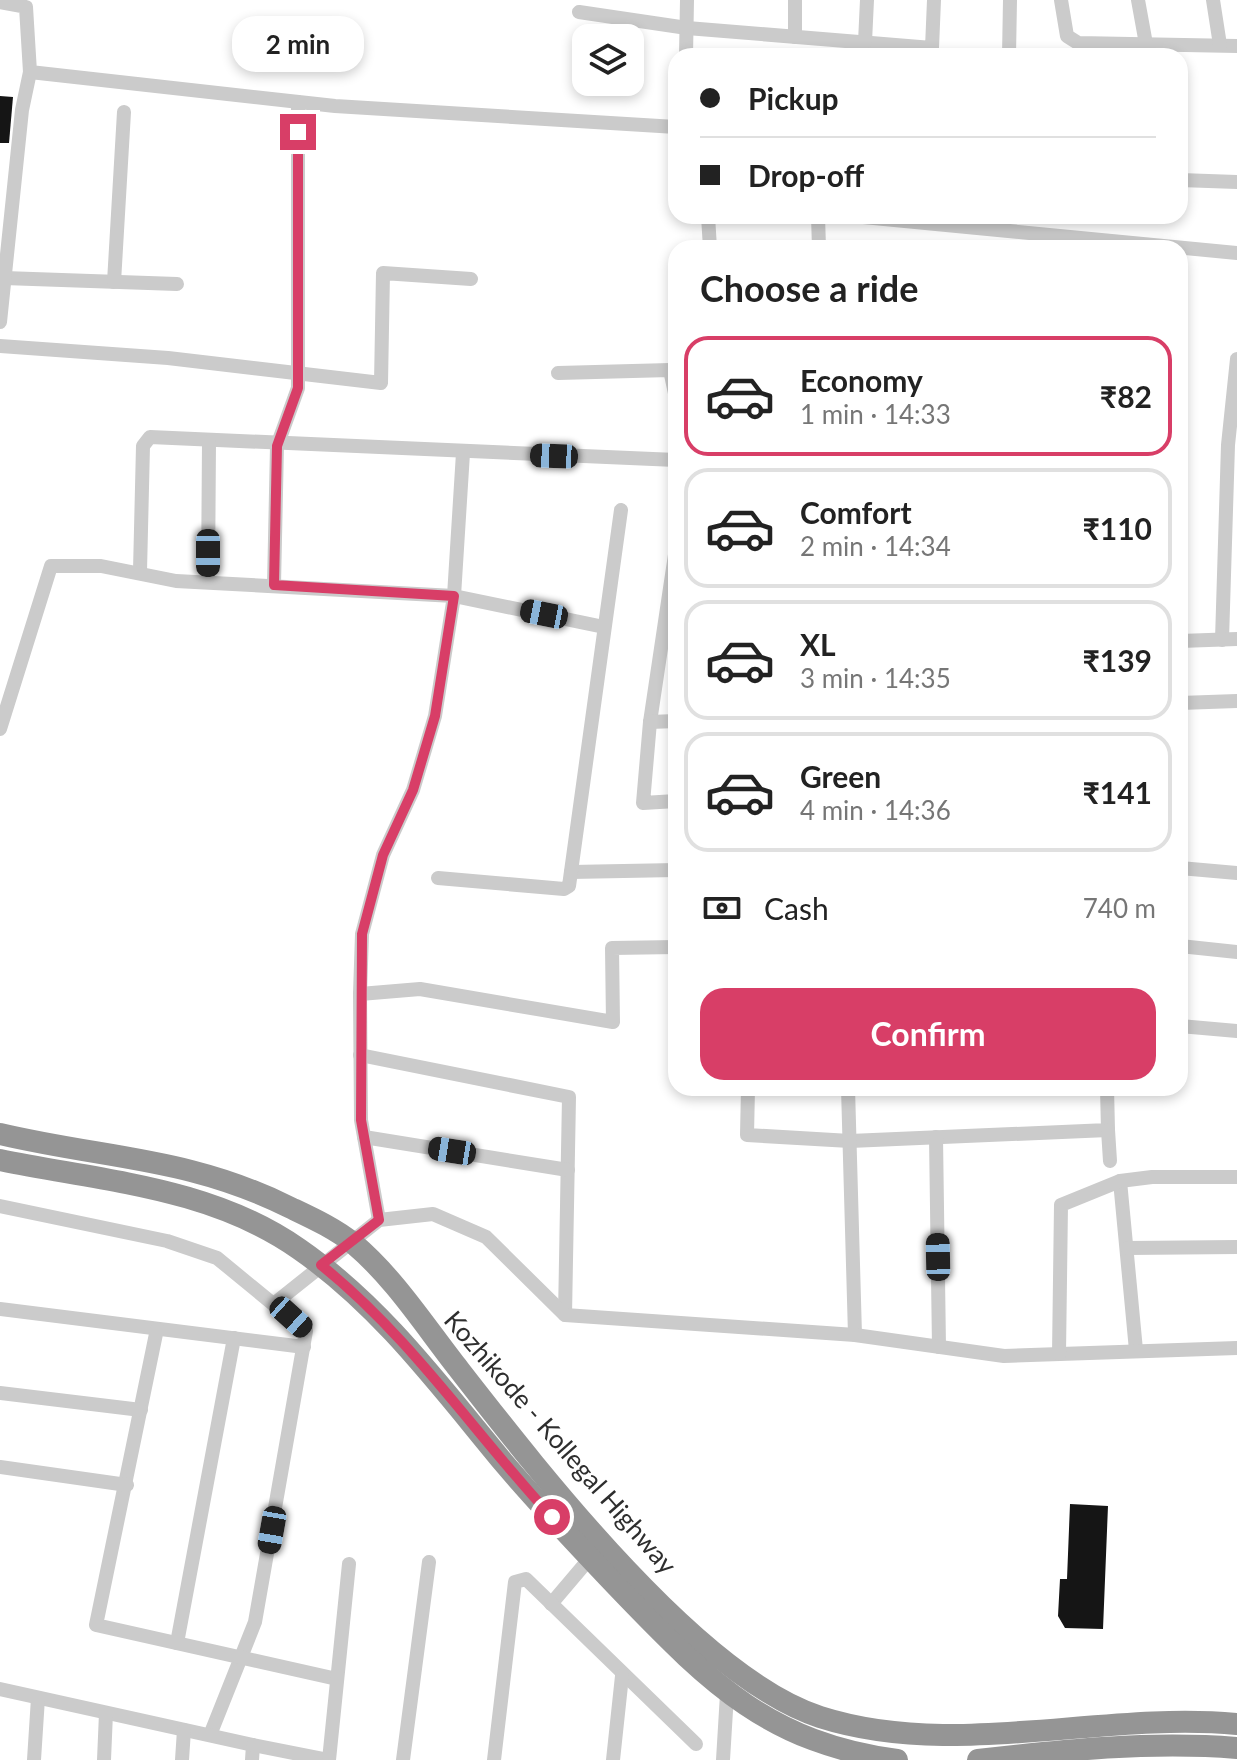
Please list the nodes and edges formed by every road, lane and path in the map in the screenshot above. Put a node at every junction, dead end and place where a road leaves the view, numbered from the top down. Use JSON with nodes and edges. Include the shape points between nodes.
{"nodes":[{"id":1,"x":687,"y":0,"type":"edge"},
{"id":2,"x":795,"y":0,"type":"edge"},
{"id":3,"x":867,"y":0,"type":"edge"},
{"id":4,"x":934,"y":0,"type":"edge"},
{"id":5,"x":1010,"y":0,"type":"edge"},
{"id":6,"x":1061,"y":0,"type":"edge"},
{"id":7,"x":1138,"y":0,"type":"edge"},
{"id":8,"x":1213,"y":0,"type":"edge"},
{"id":9,"x":0,"y":2,"type":"edge"},
{"id":10,"x":26,"y":4,"type":"edge"},
{"id":11,"x":579,"y":12,"type":"dead end"},
{"id":12,"x":687,"y":28,"type":"junction"},
{"id":13,"x":795,"y":37,"type":"junction"},
{"id":14,"x":865,"y":42,"type":"junction"},
{"id":15,"x":1146,"y":44,"type":"junction"},
{"id":16,"x":1220,"y":45,"type":"junction"},
{"id":17,"x":1237,"y":46,"type":"edge"},
{"id":18,"x":686,"y":48,"type":"edge"},
{"id":19,"x":905,"y":48,"type":"edge"},
{"id":20,"x":932,"y":48,"type":"edge"},
{"id":21,"x":1009,"y":48,"type":"edge"},
{"id":22,"x":30,"y":72,"type":"junction"},
{"id":23,"x":298,"y":102,"type":"junction"},
{"id":24,"x":124,"y":112,"type":"dead end"},
{"id":25,"x":668,"y":126,"type":"edge"},
{"id":26,"x":1188,"y":180,"type":"edge"},
{"id":27,"x":1237,"y":182,"type":"edge"},
{"id":28,"x":913,"y":224,"type":"edge"},
{"id":29,"x":1034,"y":240,"type":"edge"},
{"id":30,"x":1188,"y":249,"type":"edge"},
{"id":31,"x":1237,"y":253,"type":"edge"},
{"id":32,"x":4,"y":278,"type":"junction"},
{"id":33,"x":471,"y":279,"type":"dead end"},
{"id":34,"x":114,"y":282,"type":"junction"},
{"id":35,"x":177,"y":284,"type":"dead end"},
{"id":36,"x":0,"y":322,"type":"edge"},
{"id":37,"x":0,"y":346,"type":"edge"},
{"id":38,"x":1237,"y":359,"type":"edge"},
{"id":39,"x":668,"y":370,"type":"edge"},
{"id":40,"x":298,"y":373,"type":"junction"},
{"id":41,"x":558,"y":373,"type":"dead end"},
{"id":42,"x":209,"y":442,"type":"junction"},
{"id":43,"x":277,"y":446,"type":"junction"},
{"id":44,"x":463,"y":453,"type":"junction"},
{"id":45,"x":668,"y":460,"type":"edge"},
{"id":46,"x":621,"y":510,"type":"dead end"},
{"id":47,"x":140,"y":571,"type":"junction"},
{"id":48,"x":208,"y":580,"type":"junction"},
{"id":49,"x":274,"y":585,"type":"junction"},
{"id":50,"x":454,"y":596,"type":"junction"},
{"id":51,"x":668,"y":602,"type":"edge"},
{"id":52,"x":604,"y":627,"type":"junction"},
{"id":53,"x":1230,"y":640,"type":"edge"},
{"id":54,"x":1188,"y":641,"type":"edge"},
{"id":55,"x":1237,"y":701,"type":"edge"},
{"id":56,"x":1188,"y":703,"type":"edge"},
{"id":57,"x":668,"y":721,"type":"edge"},
{"id":58,"x":650,"y":722,"type":"junction"},
{"id":59,"x":0,"y":729,"type":"edge"},
{"id":60,"x":668,"y":801,"type":"edge"},
{"id":61,"x":1188,"y":869,"type":"edge"},
{"id":62,"x":668,"y":870,"type":"edge"},
{"id":63,"x":571,"y":872,"type":"junction"},
{"id":64,"x":1237,"y":873,"type":"edge"},
{"id":65,"x":438,"y":878,"type":"dead end"},
{"id":66,"x":668,"y":947,"type":"edge"},
{"id":67,"x":1188,"y":947,"type":"edge"},
{"id":68,"x":1237,"y":952,"type":"edge"},
{"id":69,"x":360,"y":994,"type":"junction"},
{"id":70,"x":1188,"y":1027,"type":"edge"},
{"id":71,"x":1237,"y":1031,"type":"edge"},
{"id":72,"x":360,"y":1055,"type":"junction"},
{"id":73,"x":748,"y":1096,"type":"edge"},
{"id":74,"x":848,"y":1096,"type":"edge"},
{"id":75,"x":1107,"y":1096,"type":"edge"},
{"id":76,"x":1108,"y":1130,"type":"junction"},
{"id":77,"x":0,"y":1134,"type":"edge"},
{"id":78,"x":364,"y":1137,"type":"junction"},
{"id":79,"x":936,"y":1137,"type":"junction"},
{"id":80,"x":850,"y":1141,"type":"junction"},
{"id":81,"x":0,"y":1160,"type":"edge"},
{"id":82,"x":1110,"y":1161,"type":"dead end"},
{"id":83,"x":568,"y":1170,"type":"junction"},
{"id":84,"x":1237,"y":1177,"type":"edge"},
{"id":85,"x":1120,"y":1181,"type":"junction"},
{"id":86,"x":0,"y":1206,"type":"edge"},
{"id":87,"x":379,"y":1220,"type":"junction"},
{"id":88,"x":354,"y":1244,"type":"junction"},
{"id":89,"x":1237,"y":1247,"type":"edge"},
{"id":90,"x":1128,"y":1248,"type":"junction"},
{"id":91,"x":321,"y":1265,"type":"junction"},
{"id":92,"x":275,"y":1303,"type":"junction"},
{"id":93,"x":0,"y":1309,"type":"edge"},
{"id":94,"x":565,"y":1315,"type":"junction"},
{"id":95,"x":157,"y":1329,"type":"junction"},
{"id":96,"x":855,"y":1335,"type":"junction"},
{"id":97,"x":234,"y":1338,"type":"junction"},
{"id":98,"x":304,"y":1347,"type":"junction"},
{"id":99,"x":939,"y":1347,"type":"junction"},
{"id":100,"x":1237,"y":1348,"type":"edge"},
{"id":101,"x":1136,"y":1350,"type":"junction"},
{"id":102,"x":1059,"y":1354,"type":"junction"},
{"id":103,"x":0,"y":1393,"type":"edge"},
{"id":104,"x":141,"y":1410,"type":"junction"},
{"id":105,"x":0,"y":1467,"type":"edge"},
{"id":106,"x":127,"y":1485,"type":"junction"},
{"id":107,"x":590,"y":1558,"type":"junction"},
{"id":108,"x":429,"y":1562,"type":"dead end"},
{"id":109,"x":349,"y":1564,"type":"dead end"},
{"id":110,"x":551,"y":1604,"type":"junction"},
{"id":111,"x":177,"y":1643,"type":"junction"},
{"id":112,"x":241,"y":1657,"type":"junction"},
{"id":113,"x":622,"y":1676,"type":"junction"},
{"id":114,"x":337,"y":1679,"type":"junction"},
{"id":115,"x":0,"y":1689,"type":"edge"},
{"id":116,"x":727,"y":1694,"type":"junction"},
{"id":117,"x":38,"y":1698,"type":"junction"},
{"id":118,"x":106,"y":1713,"type":"junction"},
{"id":119,"x":1237,"y":1724,"type":"edge"},
{"id":120,"x":184,"y":1730,"type":"junction"},
{"id":121,"x":210,"y":1735,"type":"junction"},
{"id":122,"x":696,"y":1744,"type":"dead end"},
{"id":123,"x":1237,"y":1748,"type":"edge"},
{"id":124,"x":253,"y":1753,"type":"edge"},
{"id":125,"x":1193,"y":1753,"type":"edge"},
{"id":126,"x":34,"y":1760,"type":"edge"},
{"id":127,"x":104,"y":1760,"type":"edge"},
{"id":128,"x":182,"y":1760,"type":"edge"},
{"id":129,"x":329,"y":1760,"type":"edge"},
{"id":130,"x":403,"y":1760,"type":"edge"},
{"id":131,"x":494,"y":1760,"type":"edge"},
{"id":132,"x":613,"y":1760,"type":"edge"},
{"id":133,"x":723,"y":1760,"type":"edge"},
{"id":134,"x":897,"y":1760,"type":"edge"},
{"id":135,"x":978,"y":1760,"type":"edge"}],
"edges":[{"from":1,"to":12,"type":"street"},
{"from":2,"to":13,"type":"street"},
{"from":3,"to":14,"type":"street"},
{"from":4,"to":20,"type":"street"},
{"from":5,"to":21,"type":"street"},
{"from":6,"to":15,"type":"street","via":[[1070,41]]},
{"from":7,"to":15,"type":"street"},
{"from":8,"to":16,"type":"street"},
{"from":9,"to":10,"type":"street"},
{"from":10,"to":22,"type":"street"},
{"from":11,"to":12,"type":"street"},
{"from":12,"to":13,"type":"street"},
{"from":12,"to":18,"type":"street"},
{"from":13,"to":14,"type":"street"},
{"from":14,"to":19,"type":"street"},
{"from":15,"to":16,"type":"street"},
{"from":16,"to":17,"type":"street"},
{"from":22,"to":23,"type":"street"},
{"from":22,"to":32,"type":"street"},
{"from":23,"to":25,"type":"street"},
{"from":23,"to":40,"type":"street"},
{"from":24,"to":34,"type":"street"},
{"from":26,"to":27,"type":"street"},
{"from":28,"to":29,"type":"street"},
{"from":30,"to":31,"type":"street"},
{"from":32,"to":34,"type":"street"},
{"from":32,"to":36,"type":"street"},
{"from":33,"to":40,"type":"street","via":[[383,273],[381,383]]},
{"from":34,"to":35,"type":"street"},
{"from":37,"to":40,"type":"street"},
{"from":38,"to":53,"type":"street","via":[[1228,445]]},
{"from":39,"to":41,"type":"street"},
{"from":40,"to":43,"type":"street","via":[[298,388]]},
{"from":42,"to":43,"type":"street"},
{"from":42,"to":47,"type":"street","via":[[145,440]]},
{"from":42,"to":48,"type":"street"},
{"from":43,"to":44,"type":"street"},
{"from":43,"to":49,"type":"street"},
{"from":44,"to":45,"type":"street"},
{"from":44,"to":50,"type":"street"},
{"from":46,"to":52,"type":"street"},
{"from":47,"to":48,"type":"street","via":[[176,581]]},
{"from":47,"to":59,"type":"street","via":[[51,566]]},
{"from":48,"to":49,"type":"street"},
{"from":49,"to":50,"type":"street"},
{"from":50,"to":52,"type":"street"},
{"from":50,"to":69,"type":"street","via":[[435,716],[413,790],[383,855],[362,934]]},
{"from":51,"to":58,"type":"street"},
{"from":52,"to":63,"type":"street"},
{"from":53,"to":54,"type":"street"},
{"from":55,"to":56,"type":"street"},
{"from":57,"to":58,"type":"street"},
{"from":58,"to":60,"type":"street","via":[[643,803]]},
{"from":61,"to":64,"type":"street"},
{"from":62,"to":63,"type":"street"},
{"from":63,"to":65,"type":"street","via":[[564,889]]},
{"from":66,"to":69,"type":"street","via":[[612,948],[613,1022],[420,989]]},
{"from":67,"to":68,"type":"street"},
{"from":69,"to":72,"type":"street"},
{"from":70,"to":71,"type":"street"},
{"from":72,"to":78,"type":"street"},
{"from":72,"to":83,"type":"street","via":[[564,1094],[571,1101]]},
{"from":73,"to":80,"type":"street","via":[[747,1135]]},
{"from":74,"to":80,"type":"street"},
{"from":75,"to":76,"type":"street"},
{"from":76,"to":79,"type":"street"},
{"from":76,"to":82,"type":"street"},
{"from":77,"to":88,"type":"highway","name":"Kozhikode - Kollegal Highway","via":[[224,1178]]},
{"from":78,"to":83,"type":"street"},
{"from":78,"to":87,"type":"street"},
{"from":79,"to":80,"type":"street"},
{"from":79,"to":99,"type":"street"},
{"from":80,"to":96,"type":"street"},
{"from":81,"to":91,"type":"highway","name":"Kozhikode - Kollegal Highway","via":[[169,1191],[256,1224]]},
{"from":83,"to":94,"type":"street"},
{"from":84,"to":85,"type":"street"},
{"from":85,"to":90,"type":"street"},
{"from":85,"to":102,"type":"street","via":[[1061,1205]]},
{"from":86,"to":92,"type":"street","via":[[167,1241],[217,1258]]},
{"from":87,"to":88,"type":"street"},
{"from":87,"to":94,"type":"street","via":[[433,1214],[486,1237]]},
{"from":88,"to":91,"type":"street"},
{"from":88,"to":119,"type":"highway","name":"Kozhikode - Kollegal Highway","via":[[621,1561],[740,1676],[784,1702],[820,1717],[920,1734],[1155,1721]]},
{"from":89,"to":90,"type":"street"},
{"from":90,"to":101,"type":"street"},
{"from":91,"to":92,"type":"street"},
{"from":91,"to":107,"type":"highway","name":"Kozhikode - Kollegal Highway","via":[[395,1335]]},
{"from":92,"to":98,"type":"street","via":[[306,1331]]},
{"from":93,"to":95,"type":"street"},
{"from":94,"to":96,"type":"street"},
{"from":95,"to":97,"type":"street"},
{"from":95,"to":104,"type":"street"},
{"from":96,"to":99,"type":"street"},
{"from":97,"to":98,"type":"street"},
{"from":97,"to":111,"type":"street"},
{"from":98,"to":112,"type":"street","via":[[255,1622]]},
{"from":99,"to":102,"type":"street","via":[[1004,1356]]},
{"from":100,"to":101,"type":"street"},
{"from":101,"to":102,"type":"street"},
{"from":103,"to":104,"type":"street"},
{"from":104,"to":106,"type":"street"},
{"from":105,"to":106,"type":"street"},
{"from":106,"to":111,"type":"street","via":[[96,1625]]},
{"from":107,"to":110,"type":"street"},
{"from":107,"to":116,"type":"highway","name":"Kozhikode - Kollegal Highway"},
{"from":108,"to":130,"type":"street"},
{"from":109,"to":114,"type":"street"},
{"from":110,"to":113,"type":"street"},
{"from":110,"to":131,"type":"street","via":[[526,1579],[515,1582]]},
{"from":111,"to":112,"type":"street"},
{"from":112,"to":114,"type":"street"},
{"from":112,"to":121,"type":"street"},
{"from":113,"to":122,"type":"street"},
{"from":113,"to":132,"type":"street"},
{"from":114,"to":129,"type":"street"},
{"from":115,"to":117,"type":"street"},
{"from":116,"to":133,"type":"street"},
{"from":116,"to":134,"type":"highway","name":"Kozhikode - Kollegal Highway","via":[[795,1734],[851,1754]]},
{"from":117,"to":118,"type":"street"},
{"from":117,"to":126,"type":"street"},
{"from":118,"to":120,"type":"street"},
{"from":118,"to":127,"type":"street"},
{"from":120,"to":121,"type":"street"},
{"from":120,"to":128,"type":"street"},
{"from":121,"to":124,"type":"street"},
{"from":123,"to":125,"type":"highway"},
{"from":124,"to":129,"type":"street"},
{"from":125,"to":135,"type":"highway","via":[[1072,1749]]}]}
